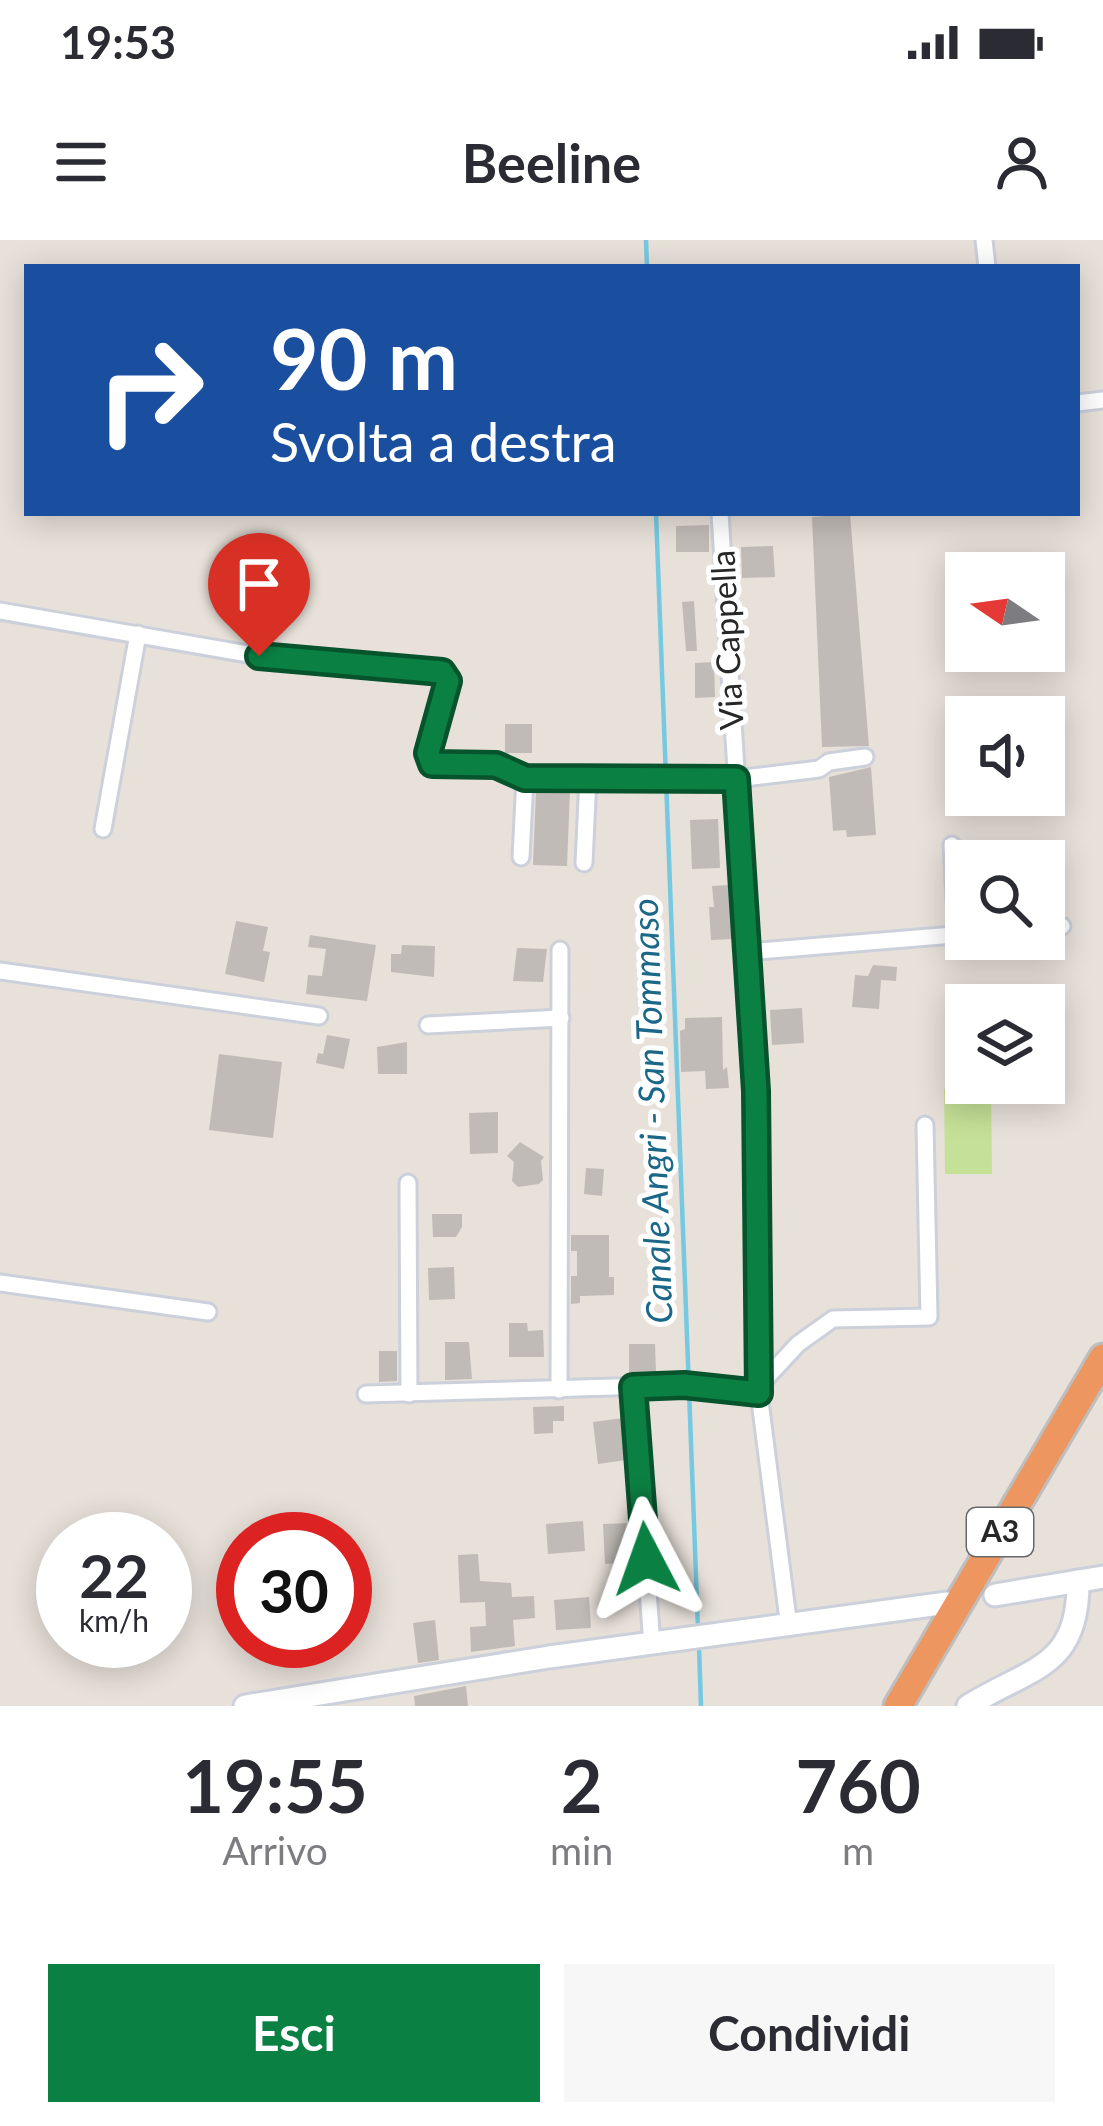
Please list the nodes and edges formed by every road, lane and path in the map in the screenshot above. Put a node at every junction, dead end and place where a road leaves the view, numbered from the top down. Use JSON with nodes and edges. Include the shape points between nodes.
{"nodes":[{"id":1,"x":720,"y":516,"type":"edge"},
{"id":2,"x":0,"y":611,"type":"edge"},
{"id":3,"x":138,"y":634,"type":"junction"},
{"id":4,"x":865,"y":757,"type":"dead end"},
{"id":5,"x":525,"y":778,"type":"junction"},
{"id":6,"x":588,"y":778,"type":"junction"},
{"id":7,"x":736,"y":779,"type":"junction"},
{"id":8,"x":103,"y":829,"type":"dead end"},
{"id":9,"x":521,"y":857,"type":"dead end"},
{"id":10,"x":584,"y":863,"type":"dead end"},
{"id":11,"x":945,"y":935,"type":"edge"},
{"id":12,"x":560,"y":950,"type":"dead end"},
{"id":13,"x":747,"y":952,"type":"junction"},
{"id":14,"x":0,"y":970,"type":"edge"},
{"id":15,"x":319,"y":1016,"type":"dead end"},
{"id":16,"x":561,"y":1018,"type":"junction"},
{"id":17,"x":428,"y":1025,"type":"dead end"},
{"id":18,"x":925,"y":1125,"type":"dead end"},
{"id":19,"x":408,"y":1183,"type":"dead end"},
{"id":20,"x":0,"y":1282,"type":"edge"},
{"id":21,"x":208,"y":1312,"type":"dead end"},
{"id":22,"x":1103,"y":1358,"type":"edge"},
{"id":23,"x":633,"y":1387,"type":"junction"},
{"id":24,"x":559,"y":1390,"type":"junction"},
{"id":25,"x":758,"y":1390,"type":"junction"},
{"id":26,"x":1103,"y":1392,"type":"edge"},
{"id":27,"x":366,"y":1394,"type":"dead end"},
{"id":28,"x":410,"y":1394,"type":"junction"},
{"id":29,"x":1096,"y":1577,"type":"edge"},
{"id":30,"x":995,"y":1595,"type":"dead end"},
{"id":31,"x":947,"y":1603,"type":"dead end"},
{"id":32,"x":789,"y":1627,"type":"junction"},
{"id":33,"x":652,"y":1645,"type":"junction"},
{"id":34,"x":291,"y":1702,"type":"edge"},
{"id":35,"x":245,"y":1706,"type":"edge"},
{"id":36,"x":898,"y":1706,"type":"edge"},
{"id":37,"x":918,"y":1706,"type":"edge"},
{"id":38,"x":968,"y":1706,"type":"edge"}],
"edges":[{"from":1,"to":7,"type":"street","name":"Via Cappella"},
{"from":2,"to":3,"type":"street"},
{"from":3,"to":5,"type":"street","via":[[259,656],[438,670],[448,681],[428,760],[496,765]]},
{"from":3,"to":8,"type":"street"},
{"from":4,"to":7,"type":"street"},
{"from":5,"to":6,"type":"street"},
{"from":5,"to":9,"type":"street"},
{"from":6,"to":7,"type":"street"},
{"from":6,"to":10,"type":"street"},
{"from":7,"to":13,"type":"street","name":"Via Cappella"},
{"from":11,"to":13,"type":"street"},
{"from":12,"to":16,"type":"street"},
{"from":13,"to":25,"type":"street","name":"Via Cappella"},
{"from":14,"to":15,"type":"street"},
{"from":16,"to":17,"type":"street"},
{"from":16,"to":24,"type":"street"},
{"from":18,"to":25,"type":"street","via":[[928,1317],[833,1319]]},
{"from":19,"to":28,"type":"street"},
{"from":20,"to":21,"type":"street"},
{"from":22,"to":36,"type":"highway","number":"A3"},
{"from":23,"to":24,"type":"street"},
{"from":23,"to":25,"type":"street"},
{"from":23,"to":33,"type":"street"},
{"from":24,"to":28,"type":"street"},
{"from":25,"to":32,"type":"street","name":"Via Cappella"},
{"from":26,"to":37,"type":"highway","number":"A3"},
{"from":27,"to":28,"type":"street"},
{"from":29,"to":30,"type":"street"},
{"from":29,"to":38,"type":"street","via":[[1058,1655]]},
{"from":31,"to":32,"type":"street"},
{"from":32,"to":33,"type":"street"},
{"from":33,"to":34,"type":"street"},
{"from":34,"to":35,"type":"street"}]}
